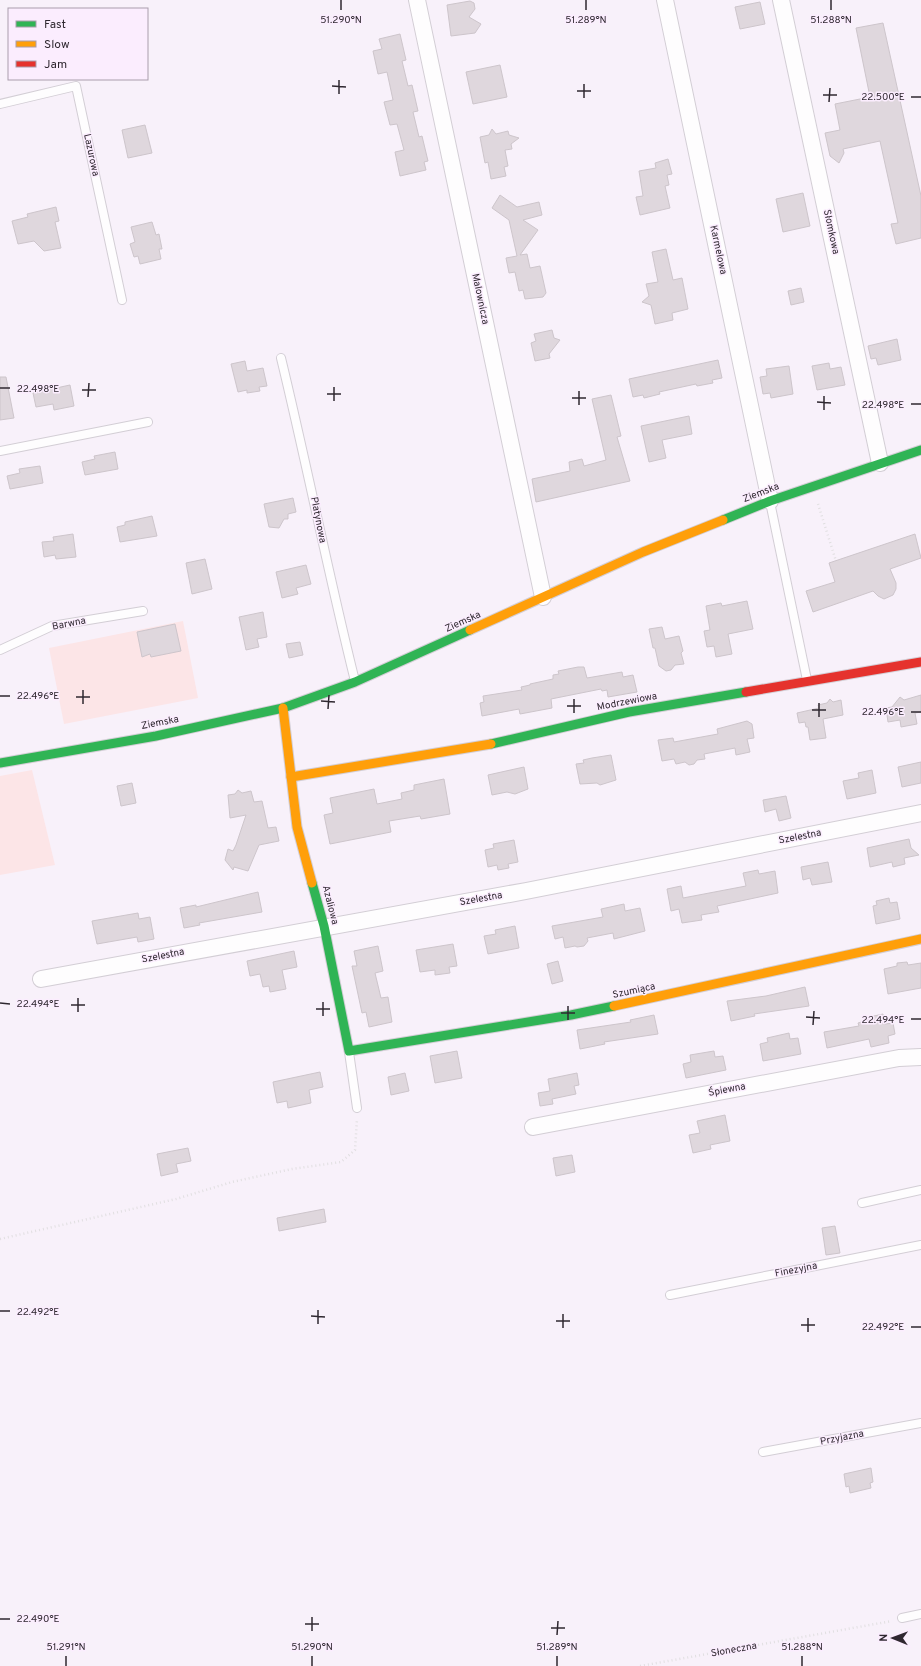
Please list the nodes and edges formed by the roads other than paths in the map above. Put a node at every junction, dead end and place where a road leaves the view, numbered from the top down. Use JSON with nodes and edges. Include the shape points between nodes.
{"nodes":[{"id":1,"x":417,"y":0,"type":"edge"},
{"id":2,"x":665,"y":0,"type":"edge"},
{"id":3,"x":781,"y":0,"type":"edge"},
{"id":4,"x":0,"y":104,"type":"edge"},
{"id":5,"x":122,"y":300,"type":"dead end"},
{"id":6,"x":281,"y":358,"type":"dead end"},
{"id":7,"x":148,"y":422,"type":"dead end"},
{"id":8,"x":921,"y":450,"type":"edge"},
{"id":9,"x":0,"y":451,"type":"edge"},
{"id":10,"x":880,"y":463,"type":"junction"},
{"id":11,"x":770,"y":501,"type":"junction"},
{"id":12,"x":543,"y":597,"type":"junction"},
{"id":13,"x":143,"y":611,"type":"dead end"},
{"id":14,"x":0,"y":650,"type":"edge"},
{"id":15,"x":921,"y":662,"type":"edge"},
{"id":16,"x":808,"y":681,"type":"junction"},
{"id":17,"x":355,"y":682,"type":"junction"},
{"id":18,"x":283,"y":708,"type":"junction"},
{"id":19,"x":0,"y":763,"type":"edge"},
{"id":20,"x":291,"y":777,"type":"junction"},
{"id":21,"x":921,"y":813,"type":"edge"},
{"id":22,"x":324,"y":926,"type":"junction"},
{"id":23,"x":921,"y":939,"type":"edge"},
{"id":24,"x":41,"y":979,"type":"dead end"},
{"id":25,"x":349,"y":1051,"type":"junction"},
{"id":26,"x":921,"y":1057,"type":"edge"},
{"id":27,"x":357,"y":1108,"type":"road end"},
{"id":28,"x":533,"y":1127,"type":"dead end"},
{"id":29,"x":921,"y":1190,"type":"edge"},
{"id":30,"x":862,"y":1202,"type":"dead end"},
{"id":31,"x":921,"y":1245,"type":"edge"},
{"id":32,"x":670,"y":1295,"type":"dead end"},
{"id":33,"x":921,"y":1423,"type":"edge"},
{"id":34,"x":763,"y":1452,"type":"dead end"},
{"id":35,"x":921,"y":1614,"type":"edge"},
{"id":36,"x":902,"y":1618,"type":"road end"}],
"edges":[{"from":1,"to":12,"type":"street","name":"Malownicza"},
{"from":2,"to":11,"type":"street","name":"Karmelowa"},
{"from":3,"to":10,"type":"street","name":"Słomkowa"},
{"from":4,"to":5,"type":"lane","name":"Lazurowa","via":[[76,86]]},
{"from":6,"to":17,"type":"lane","name":"Platynowa"},
{"from":7,"to":9,"type":"lane"},
{"from":8,"to":10,"type":"street","name":"Ziemska"},
{"from":10,"to":11,"type":"street","name":"Ziemska"},
{"from":11,"to":12,"type":"street","name":"Ziemska","via":[[643,552]]},
{"from":11,"to":16,"type":"lane"},
{"from":12,"to":17,"type":"street","name":"Ziemska"},
{"from":13,"to":14,"type":"lane","name":"Barwna","via":[[52,626]]},
{"from":15,"to":16,"type":"street","name":"Modrzewiowa"},
{"from":16,"to":20,"type":"street","name":"Modrzewiowa","via":[[629,712],[491,744]]},
{"from":17,"to":18,"type":"street","name":"Ziemska"},
{"from":18,"to":19,"type":"street","name":"Ziemska","via":[[156,736]]},
{"from":18,"to":20,"type":"street","name":"Azaliowa"},
{"from":20,"to":22,"type":"street","name":"Azaliowa","via":[[297,827]]},
{"from":21,"to":22,"type":"street","name":"Szelestna","via":[[526,891]]},
{"from":22,"to":24,"type":"street","name":"Szelestna"},
{"from":22,"to":25,"type":"street","name":"Azaliowa"},
{"from":23,"to":25,"type":"street","name":"Szumiąca","via":[[571,1015]]},
{"from":25,"to":27,"type":"lane","name":"Azaliowa"},
{"from":26,"to":28,"type":"street","name":"Śpiewna","via":[[899,1058]]},
{"from":29,"to":30,"type":"lane"},
{"from":31,"to":32,"type":"lane","name":"Finezyjna"},
{"from":33,"to":34,"type":"lane","name":"Przyjazna"},
{"from":35,"to":36,"type":"lane"}]}
